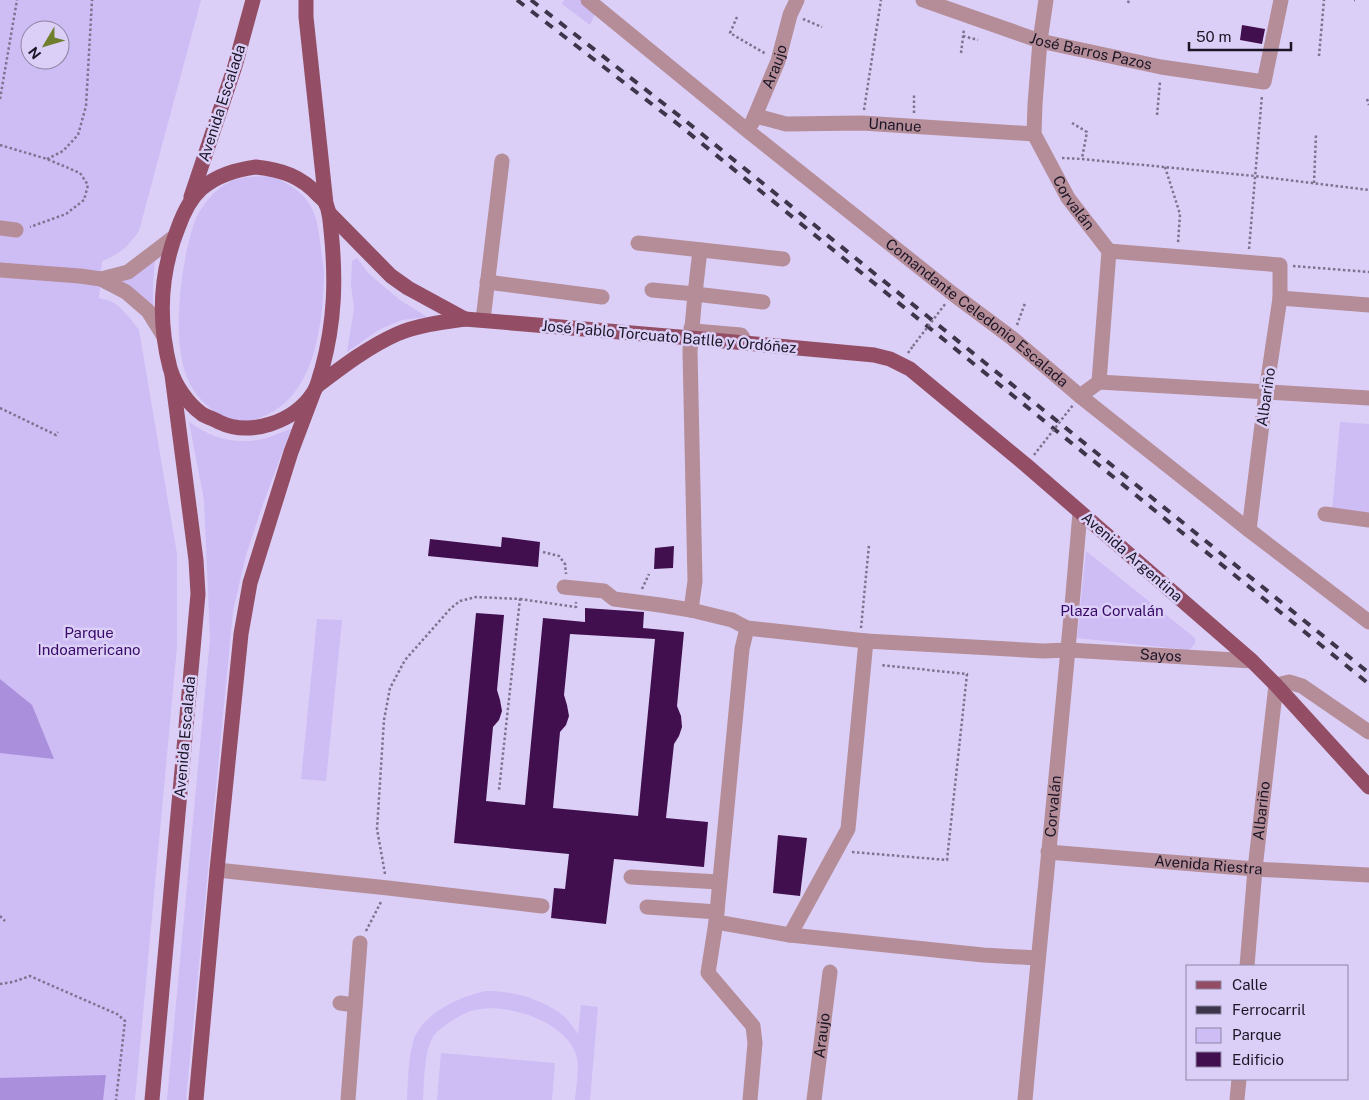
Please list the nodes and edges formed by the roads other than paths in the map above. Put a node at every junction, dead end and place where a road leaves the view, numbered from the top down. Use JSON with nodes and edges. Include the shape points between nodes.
{"nodes":[{"id":1,"x":254,"y":0,"type":"edge"},
{"id":2,"x":306,"y":0,"type":"edge"},
{"id":3,"x":588,"y":0,"type":"edge"},
{"id":4,"x":923,"y":0,"type":"edge"},
{"id":5,"x":1046,"y":0,"type":"edge"},
{"id":6,"x":1281,"y":0,"type":"edge"},
{"id":7,"x":794,"y":7,"type":"edge"},
{"id":8,"x":1040,"y":41,"type":"junction"},
{"id":9,"x":756,"y":116,"type":"junction"},
{"id":10,"x":748,"y":131,"type":"junction"},
{"id":11,"x":1034,"y":134,"type":"junction"},
{"id":12,"x":502,"y":161,"type":"dead end"},
{"id":13,"x":188,"y":206,"type":"junction"},
{"id":14,"x":327,"y":208,"type":"junction"},
{"id":15,"x":0,"y":228,"type":"edge"},
{"id":16,"x":16,"y":230,"type":"road end"},
{"id":17,"x":174,"y":237,"type":"junction"},
{"id":18,"x":638,"y":243,"type":"dead end"},
{"id":19,"x":700,"y":250,"type":"junction"},
{"id":20,"x":1108,"y":251,"type":"junction"},
{"id":21,"x":783,"y":259,"type":"dead end"},
{"id":22,"x":0,"y":270,"type":"edge"},
{"id":23,"x":101,"y":279,"type":"junction"},
{"id":24,"x":487,"y":282,"type":"junction"},
{"id":25,"x":652,"y":290,"type":"dead end"},
{"id":26,"x":695,"y":294,"type":"junction"},
{"id":27,"x":602,"y":297,"type":"dead end"},
{"id":28,"x":1280,"y":298,"type":"junction"},
{"id":29,"x":764,"y":302,"type":"dead end"},
{"id":30,"x":1369,"y":305,"type":"edge"},
{"id":31,"x":465,"y":318,"type":"junction"},
{"id":32,"x":483,"y":320,"type":"junction"},
{"id":33,"x":691,"y":333,"type":"junction"},
{"id":34,"x":163,"y":335,"type":"junction"},
{"id":35,"x":874,"y":356,"type":"joint"},
{"id":36,"x":172,"y":375,"type":"junction"},
{"id":37,"x":1099,"y":382,"type":"junction"},
{"id":38,"x":315,"y":390,"type":"junction"},
{"id":39,"x":1266,"y":392,"type":"junction"},
{"id":40,"x":1369,"y":398,"type":"edge"},
{"id":41,"x":1077,"y":400,"type":"junction"},
{"id":42,"x":1080,"y":512,"type":"junction"},
{"id":43,"x":1324,"y":514,"type":"dead end"},
{"id":44,"x":1369,"y":520,"type":"edge"},
{"id":45,"x":1249,"y":530,"type":"junction"},
{"id":46,"x":571,"y":588,"type":"road end"},
{"id":47,"x":691,"y":610,"type":"junction"},
{"id":48,"x":1369,"y":622,"type":"edge"},
{"id":49,"x":747,"y":628,"type":"junction"},
{"id":50,"x":866,"y":641,"type":"junction"},
{"id":51,"x":1069,"y":650,"type":"junction"},
{"id":52,"x":1252,"y":661,"type":"junction"},
{"id":53,"x":1276,"y":685,"type":"junction"},
{"id":54,"x":1369,"y":732,"type":"edge"},
{"id":55,"x":1369,"y":787,"type":"edge"},
{"id":56,"x":1048,"y":852,"type":"junction"},
{"id":57,"x":1255,"y":869,"type":"junction"},
{"id":58,"x":217,"y":870,"type":"junction"},
{"id":59,"x":1369,"y":875,"type":"edge"},
{"id":60,"x":630,"y":877,"type":"dead end"},
{"id":61,"x":720,"y":882,"type":"junction"},
{"id":62,"x":542,"y":906,"type":"dead end"},
{"id":63,"x":647,"y":907,"type":"dead end"},
{"id":64,"x":716,"y":917,"type":"junction"},
{"id":65,"x":790,"y":936,"type":"junction"},
{"id":66,"x":360,"y":943,"type":"road end"},
{"id":67,"x":1038,"y":958,"type":"junction"},
{"id":68,"x":1247,"y":965,"type":"edge"},
{"id":69,"x":830,"y":972,"type":"dead end"},
{"id":70,"x":1239,"y":1080,"type":"edge"},
{"id":71,"x":152,"y":1100,"type":"edge"},
{"id":72,"x":196,"y":1100,"type":"edge"},
{"id":73,"x":348,"y":1100,"type":"edge"},
{"id":74,"x":750,"y":1100,"type":"edge"},
{"id":75,"x":814,"y":1100,"type":"edge"},
{"id":76,"x":1025,"y":1100,"type":"edge"},
{"id":77,"x":1237,"y":1100,"type":"edge"}],
"edges":[{"from":1,"to":13,"type":"main road","name":"Avenida Escalada","via":[[236,66]]},
{"from":2,"to":14,"type":"main road"},
{"from":3,"to":10,"type":"street","name":"Comandante Celedonio Escalada"},
{"from":4,"to":8,"type":"street","name":"José Barros Pazos"},
{"from":5,"to":8,"type":"street","name":"Corvalán"},
{"from":6,"to":8,"type":"street","name":"José Barros Pazos","via":[[1264,82],[1161,67]]},
{"from":7,"to":9,"type":"street","name":"Araujo","via":[[778,62]]},
{"from":8,"to":11,"type":"street","name":"Corvalán"},
{"from":9,"to":10,"type":"street","name":"Araujo"},
{"from":9,"to":11,"type":"street","name":"Unanue","via":[[786,124],[862,124]]},
{"from":10,"to":41,"type":"street","name":"Comandante Celedonio Escalada","via":[[1012,338]]},
{"from":11,"to":20,"type":"street","name":"Corvalán","via":[[1068,198]]},
{"from":12,"to":24,"type":"street"},
{"from":13,"to":14,"type":"main road","name":"José Pablo Torcuato Batlle y Ordóñez","via":[[200,190],[217,178],[236,170],[256,167],[296,176],[312,188]]},
{"from":13,"to":17,"type":"main road"},
{"from":14,"to":31,"type":"main road","name":"José Pablo Torcuato Batlle y Ordóñez","via":[[391,276]]},
{"from":14,"to":38,"type":"main road","via":[[334,257],[334,300],[328,344]]},
{"from":15,"to":16,"type":"street"},
{"from":17,"to":23,"type":"street","via":[[128,272]]},
{"from":17,"to":34,"type":"main road","via":[[164,277]]},
{"from":18,"to":19,"type":"street"},
{"from":19,"to":21,"type":"street"},
{"from":19,"to":26,"type":"street"},
{"from":20,"to":28,"type":"street","name":"Albariño","via":[[1280,265]]},
{"from":20,"to":37,"type":"street"},
{"from":22,"to":23,"type":"street"},
{"from":23,"to":34,"type":"street","via":[[126,292],[148,311]]},
{"from":24,"to":27,"type":"street"},
{"from":24,"to":32,"type":"street"},
{"from":25,"to":26,"type":"street"},
{"from":26,"to":29,"type":"street"},
{"from":26,"to":33,"type":"street"},
{"from":28,"to":30,"type":"street"},
{"from":28,"to":39,"type":"street","name":"Albariño"},
{"from":31,"to":32,"type":"main road","name":"José Pablo Torcuato Batlle y Ordóñez"},
{"from":31,"to":38,"type":"main road","name":"José Pablo Torcuato Batlle y Ordóñez","via":[[399,333],[360,355]]},
{"from":32,"to":33,"type":"main road","name":"José Pablo Torcuato Batlle y Ordóñez"},
{"from":33,"to":35,"type":"main road","name":"José Pablo Torcuato Batlle y Ordóñez","via":[[744,343]]},
{"from":33,"to":47,"type":"street","via":[[695,581]]},
{"from":34,"to":36,"type":"main road"},
{"from":35,"to":42,"type":"main road","name":"Avenida Argentina","via":[[890,358],[910,369]]},
{"from":36,"to":38,"type":"main road","name":"José Pablo Torcuato Batlle y Ordóñez","via":[[184,397],[202,414],[225,424],[249,428],[274,424],[295,412]]},
{"from":36,"to":71,"type":"main road","name":"Avenida Escalada","via":[[198,594]]},
{"from":37,"to":39,"type":"street"},
{"from":37,"to":41,"type":"street"},
{"from":38,"to":58,"type":"main road","via":[[291,452],[246,600]]},
{"from":39,"to":40,"type":"street"},
{"from":39,"to":45,"type":"street","name":"Albariño"},
{"from":41,"to":45,"type":"street","name":"Comandante Celedonio Escalada"},
{"from":42,"to":51,"type":"street","name":"Corvalán"},
{"from":42,"to":52,"type":"main road","name":"Avenida Argentina"},
{"from":43,"to":44,"type":"street"},
{"from":45,"to":48,"type":"street","name":"Comandante Celedonio Escalada"},
{"from":46,"to":47,"type":"street","name":"Sayos","via":[[604,591],[614,599]]},
{"from":47,"to":49,"type":"street","name":"Sayos","via":[[732,620]]},
{"from":49,"to":50,"type":"street","name":"Sayos"},
{"from":49,"to":61,"type":"street","via":[[742,649]]},
{"from":50,"to":51,"type":"street","name":"Sayos"},
{"from":50,"to":65,"type":"street","via":[[848,829]]},
{"from":51,"to":52,"type":"street","name":"Sayos"},
{"from":51,"to":56,"type":"street","name":"Corvalán"},
{"from":52,"to":53,"type":"main road","name":"Avenida Argentina"},
{"from":53,"to":54,"type":"street","via":[[1289,682],[1302,686]]},
{"from":53,"to":55,"type":"main road","name":"Avenida Argentina"},
{"from":53,"to":57,"type":"street","name":"Albariño"},
{"from":56,"to":57,"type":"street","name":"Avenida Riestra"},
{"from":56,"to":67,"type":"street","name":"Corvalán"},
{"from":57,"to":59,"type":"street","name":"Avenida Riestra"},
{"from":57,"to":68,"type":"street","name":"Albariño"},
{"from":58,"to":62,"type":"street"},
{"from":58,"to":72,"type":"main road"},
{"from":60,"to":61,"type":"street"},
{"from":61,"to":64,"type":"street"},
{"from":63,"to":64,"type":"street"},
{"from":64,"to":65,"type":"street"},
{"from":64,"to":74,"type":"street","via":[[708,973],[753,1026],[756,1043]]},
{"from":65,"to":67,"type":"street"},
{"from":66,"to":73,"type":"street","via":[[348,1004]]},
{"from":67,"to":76,"type":"street","name":"Corvalán"},
{"from":69,"to":75,"type":"street","name":"Araujo"},
{"from":70,"to":77,"type":"street"}]}
